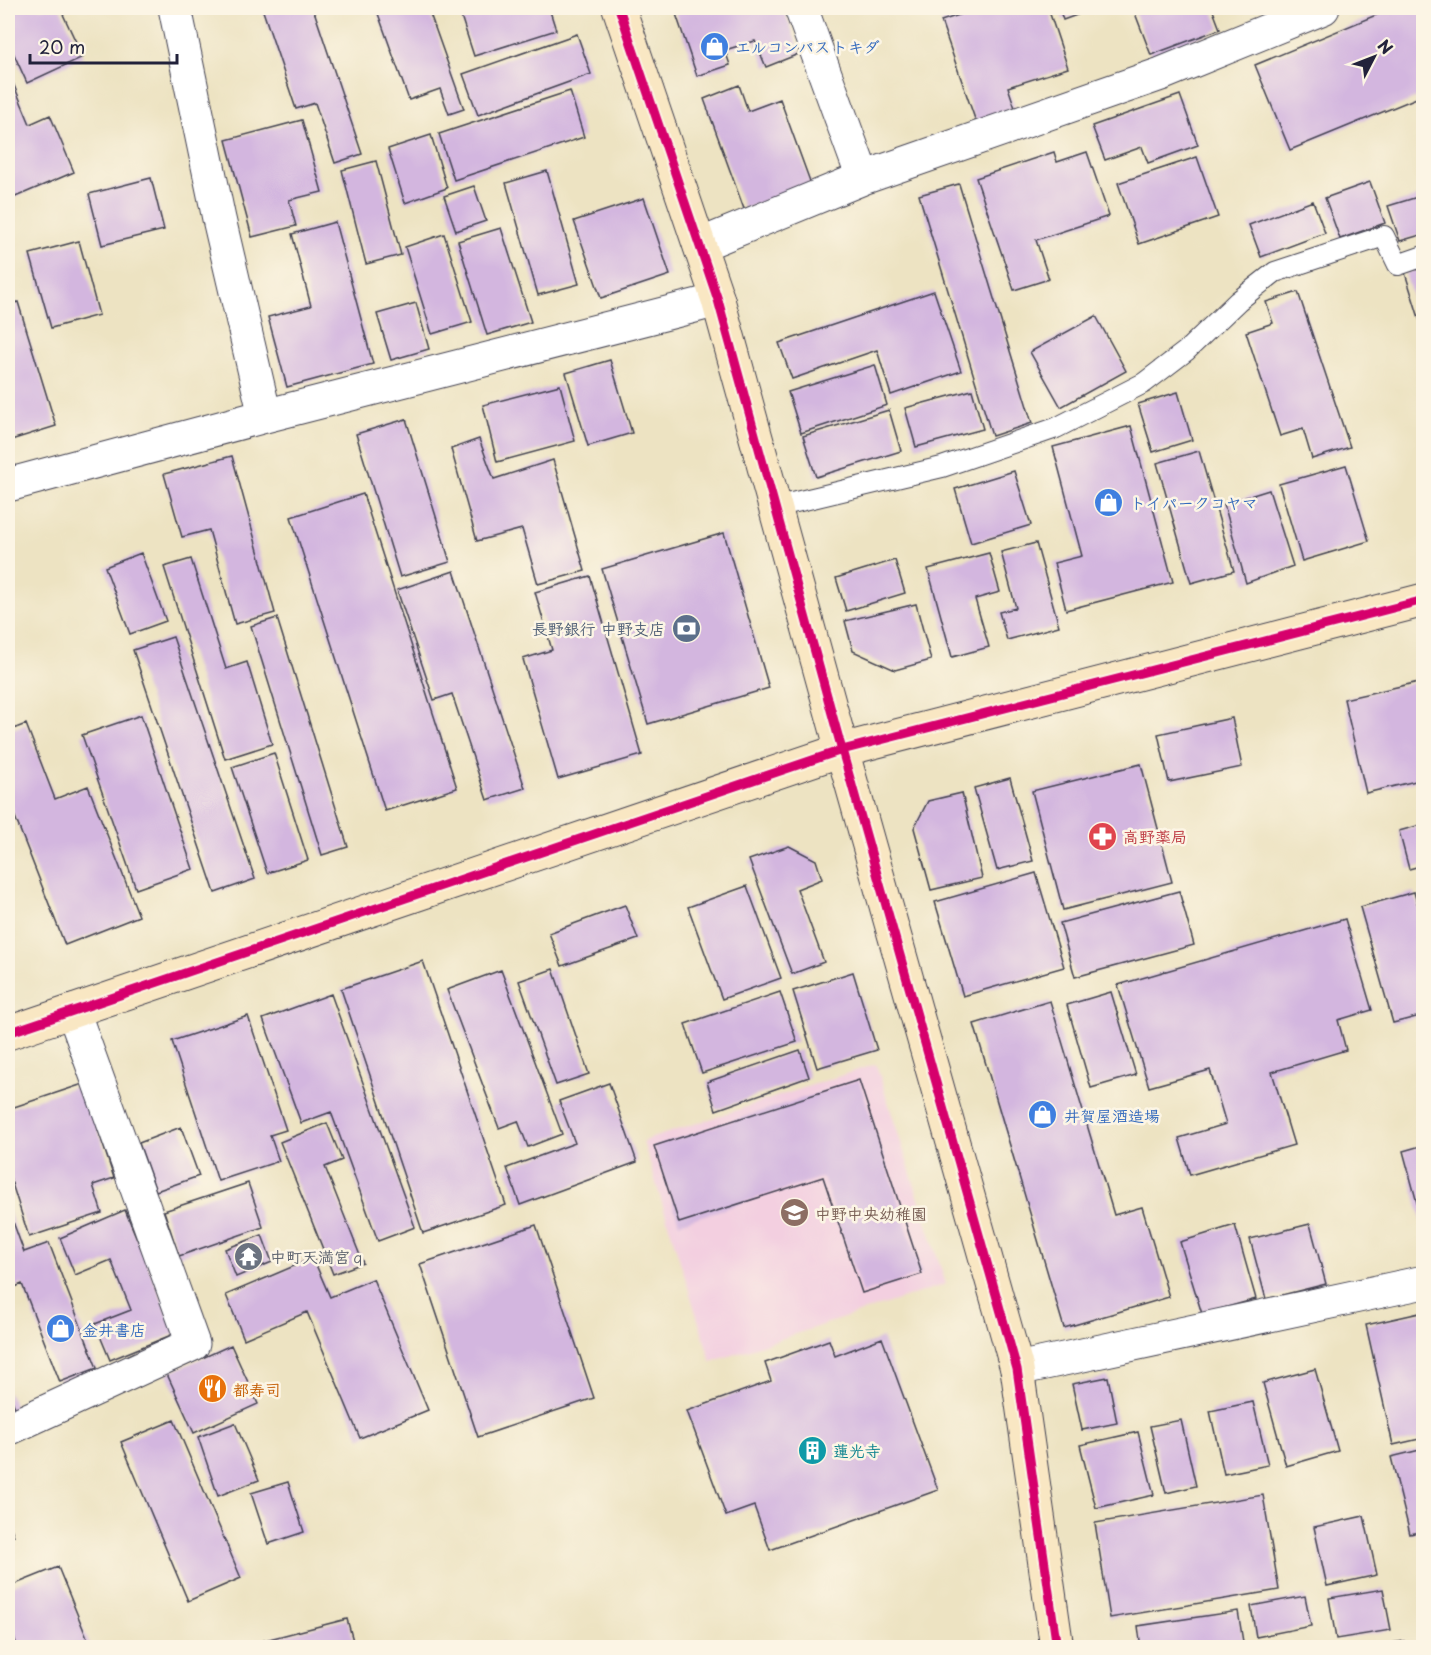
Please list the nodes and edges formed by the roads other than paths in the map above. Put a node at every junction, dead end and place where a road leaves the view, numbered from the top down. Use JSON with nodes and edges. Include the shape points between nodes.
{"nodes":[{"id":1,"x":175,"y":8,"type":"edge"},
{"id":2,"x":620,"y":8,"type":"edge"},
{"id":3,"x":801,"y":8,"type":"edge"},
{"id":4,"x":1323,"y":8,"type":"edge"},
{"id":5,"x":863,"y":178,"type":"junction"},
{"id":6,"x":700,"y":245,"type":"junction"},
{"id":7,"x":1424,"y":256,"type":"edge"},
{"id":8,"x":718,"y":300,"type":"junction"},
{"id":9,"x":265,"y":416,"type":"junction"},
{"id":10,"x":8,"y":485,"type":"edge"},
{"id":11,"x":775,"y":507,"type":"junction"},
{"id":12,"x":1424,"y":600,"type":"edge"},
{"id":13,"x":842,"y":750,"type":"junction"},
{"id":14,"x":73,"y":1011,"type":"junction"},
{"id":15,"x":8,"y":1033,"type":"edge"},
{"id":16,"x":1424,"y":1282,"type":"edge"},
{"id":17,"x":1017,"y":1368,"type":"junction"},
{"id":18,"x":8,"y":1429,"type":"edge"},
{"id":19,"x":1057,"y":1647,"type":"edge"}],
"edges":[{"from":1,"to":9,"type":"street"},
{"from":2,"to":6,"type":"street"},
{"from":3,"to":5,"type":"street"},
{"from":4,"to":5,"type":"street","via":[[1161,74]]},
{"from":5,"to":6,"type":"street"},
{"from":6,"to":8,"type":"street"},
{"from":7,"to":11,"type":"lane","via":[[1398,266],[1384,236],[1275,272],[1186,351],[1144,382],[1056,428],[942,467]]},
{"from":8,"to":9,"type":"street"},
{"from":8,"to":11,"type":"street"},
{"from":9,"to":10,"type":"street"},
{"from":11,"to":13,"type":"street"},
{"from":12,"to":13,"type":"street"},
{"from":13,"to":14,"type":"street"},
{"from":13,"to":17,"type":"street"},
{"from":14,"to":15,"type":"street"},
{"from":14,"to":18,"type":"street","via":[[193,1344]]},
{"from":16,"to":17,"type":"street"},
{"from":17,"to":19,"type":"street"}]}
